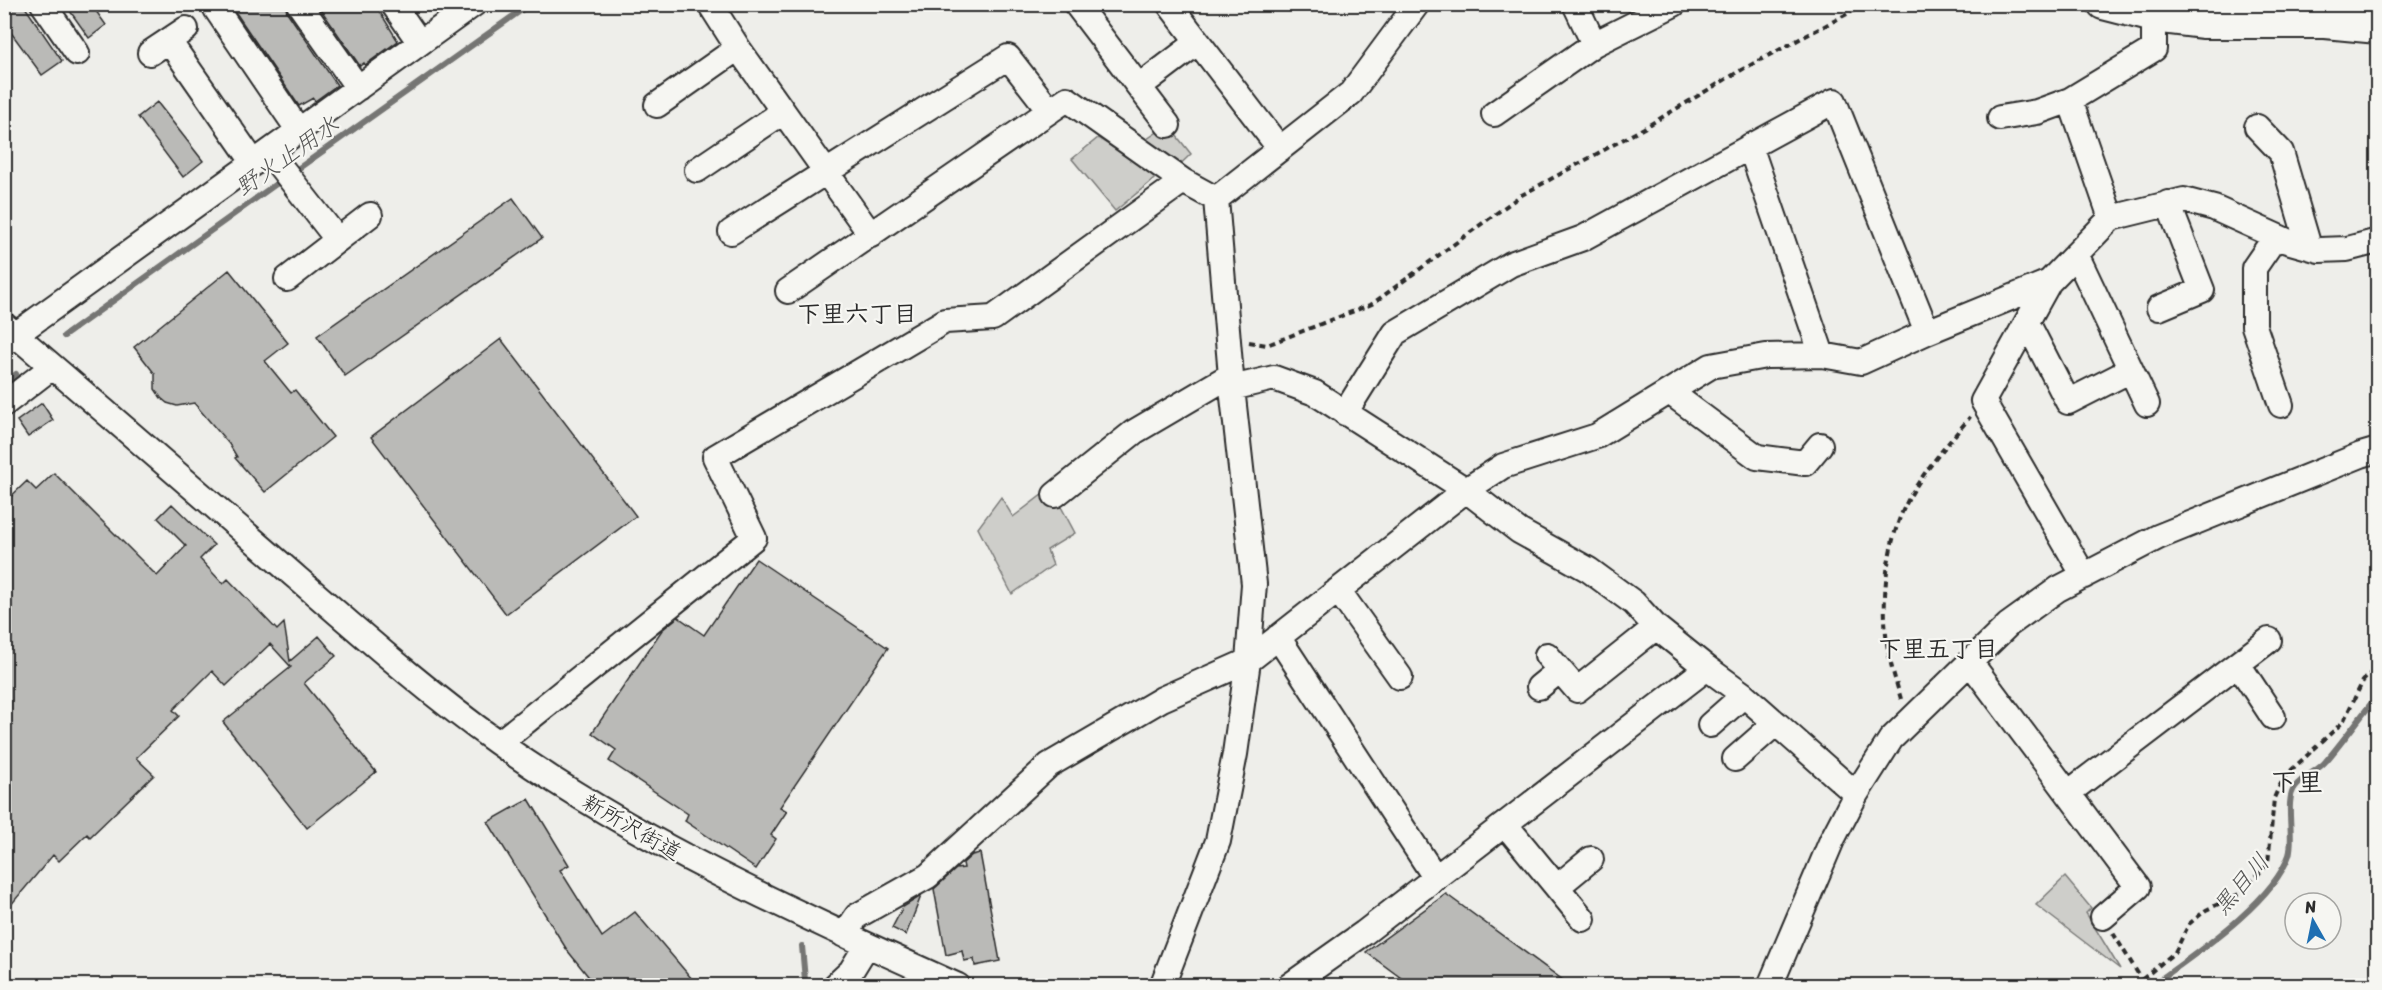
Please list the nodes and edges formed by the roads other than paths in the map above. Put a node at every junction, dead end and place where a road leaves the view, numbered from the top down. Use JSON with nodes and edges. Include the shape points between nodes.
{"nodes":[{"id":1,"x":43,"y":4,"type":"edge"},
{"id":2,"x":299,"y":4,"type":"edge"},
{"id":3,"x":393,"y":4,"type":"edge"},
{"id":4,"x":474,"y":4,"type":"edge"},
{"id":5,"x":710,"y":4,"type":"edge"},
{"id":6,"x":1076,"y":4,"type":"edge"},
{"id":7,"x":1169,"y":4,"type":"edge"},
{"id":8,"x":1417,"y":4,"type":"edge"},
{"id":9,"x":1575,"y":4,"type":"edge"},
{"id":10,"x":1674,"y":4,"type":"edge"},
{"id":11,"x":2103,"y":4,"type":"edge"},
{"id":12,"x":216,"y":9,"type":"dead end"},
{"id":13,"x":2223,"y":14,"type":"edge"},
{"id":14,"x":2154,"y":17,"type":"junction"},
{"id":15,"x":2378,"y":28,"type":"edge"},
{"id":16,"x":168,"y":41,"type":"dead end"},
{"id":17,"x":1198,"y":42,"type":"junction"},
{"id":18,"x":420,"y":43,"type":"junction"},
{"id":19,"x":1594,"y":44,"type":"junction"},
{"id":20,"x":738,"y":48,"type":"junction"},
{"id":21,"x":77,"y":53,"type":"dead end"},
{"id":22,"x":1140,"y":86,"type":"junction"},
{"id":23,"x":358,"y":88,"type":"junction"},
{"id":24,"x":2070,"y":100,"type":"junction"},
{"id":25,"x":657,"y":105,"type":"dead end"},
{"id":26,"x":1050,"y":111,"type":"junction"},
{"id":27,"x":783,"y":112,"type":"junction"},
{"id":28,"x":1494,"y":114,"type":"dead end"},
{"id":29,"x":2000,"y":118,"type":"dead end"},
{"id":30,"x":1168,"y":125,"type":"dead end"},
{"id":31,"x":2257,"y":127,"type":"dead end"},
{"id":32,"x":298,"y":131,"type":"junction"},
{"id":33,"x":1750,"y":146,"type":"junction"},
{"id":34,"x":1280,"y":149,"type":"junction"},
{"id":35,"x":268,"y":160,"type":"junction"},
{"id":36,"x":697,"y":170,"type":"dead end"},
{"id":37,"x":827,"y":173,"type":"junction"},
{"id":38,"x":1183,"y":181,"type":"junction"},
{"id":39,"x":1216,"y":200,"type":"junction"},
{"id":40,"x":2168,"y":203,"type":"junction"},
{"id":41,"x":370,"y":215,"type":"dead end"},
{"id":42,"x":2111,"y":218,"type":"junction"},
{"id":43,"x":731,"y":232,"type":"dead end"},
{"id":44,"x":871,"y":235,"type":"junction"},
{"id":45,"x":2276,"y":236,"type":"junction"},
{"id":46,"x":337,"y":239,"type":"junction"},
{"id":47,"x":2378,"y":241,"type":"edge"},
{"id":48,"x":2309,"y":247,"type":"junction"},
{"id":49,"x":2076,"y":254,"type":"junction"},
{"id":50,"x":287,"y":279,"type":"dead end"},
{"id":51,"x":2049,"y":282,"type":"junction"},
{"id":52,"x":788,"y":291,"type":"dead end"},
{"id":53,"x":2159,"y":308,"type":"dead end"},
{"id":54,"x":2027,"y":322,"type":"junction"},
{"id":55,"x":1927,"y":332,"type":"junction"},
{"id":56,"x":8,"y":334,"type":"edge"},
{"id":57,"x":1822,"y":355,"type":"junction"},
{"id":58,"x":52,"y":367,"type":"junction"},
{"id":59,"x":2131,"y":370,"type":"junction"},
{"id":60,"x":1231,"y":381,"type":"junction"},
{"id":61,"x":1671,"y":393,"type":"junction"},
{"id":62,"x":4,"y":404,"type":"edge"},
{"id":63,"x":2147,"y":404,"type":"dead end"},
{"id":64,"x":2281,"y":405,"type":"dead end"},
{"id":65,"x":1345,"y":413,"type":"junction"},
{"id":66,"x":1820,"y":445,"type":"dead end"},
{"id":67,"x":2378,"y":450,"type":"edge"},
{"id":68,"x":1467,"y":490,"type":"junction"},
{"id":69,"x":1055,"y":495,"type":"dead end"},
{"id":70,"x":2084,"y":576,"type":"junction"},
{"id":71,"x":1338,"y":590,"type":"junction"},
{"id":72,"x":1656,"y":627,"type":"junction"},
{"id":73,"x":1278,"y":637,"type":"junction"},
{"id":74,"x":2269,"y":640,"type":"dead end"},
{"id":75,"x":1248,"y":661,"type":"junction"},
{"id":76,"x":1970,"y":662,"type":"junction"},
{"id":77,"x":2238,"y":664,"type":"junction"},
{"id":78,"x":1707,"y":668,"type":"junction"},
{"id":79,"x":1400,"y":677,"type":"dead end"},
{"id":80,"x":1539,"y":687,"type":"dead end"},
{"id":81,"x":1744,"y":695,"type":"junction"},
{"id":82,"x":2273,"y":717,"type":"dead end"},
{"id":83,"x":1776,"y":723,"type":"junction"},
{"id":84,"x":1710,"y":725,"type":"dead end"},
{"id":85,"x":499,"y":743,"type":"junction"},
{"id":86,"x":1735,"y":759,"type":"dead end"},
{"id":87,"x":2068,"y":793,"type":"junction"},
{"id":88,"x":1856,"y":794,"type":"junction"},
{"id":89,"x":1505,"y":824,"type":"junction"},
{"id":90,"x":1590,"y":859,"type":"dead end"},
{"id":91,"x":1435,"y":877,"type":"junction"},
{"id":92,"x":1557,"y":887,"type":"junction"},
{"id":93,"x":2103,"y":917,"type":"road end"},
{"id":94,"x":1583,"y":919,"type":"dead end"},
{"id":95,"x":844,"y":935,"type":"junction"},
{"id":96,"x":867,"y":945,"type":"junction"},
{"id":97,"x":835,"y":986,"type":"edge"},
{"id":98,"x":958,"y":986,"type":"edge"},
{"id":99,"x":1162,"y":986,"type":"edge"},
{"id":100,"x":1289,"y":986,"type":"edge"},
{"id":101,"x":1770,"y":986,"type":"edge"}],
"edges":[{"from":1,"to":21,"type":"street"},
{"from":2,"to":23,"type":"street"},
{"from":3,"to":18,"type":"street"},
{"from":4,"to":18,"type":"street"},
{"from":5,"to":20,"type":"street"},
{"from":6,"to":22,"type":"street"},
{"from":7,"to":17,"type":"street"},
{"from":8,"to":34,"type":"street","via":[[1351,93]]},
{"from":9,"to":19,"type":"street"},
{"from":10,"to":19,"type":"street"},
{"from":11,"to":14,"type":"main road"},
{"from":12,"to":32,"type":"street"},
{"from":13,"to":14,"type":"main road","via":[[2204,23]]},
{"from":13,"to":15,"type":"main road"},
{"from":14,"to":24,"type":"street","via":[[2154,49]]},
{"from":16,"to":35,"type":"street"},
{"from":17,"to":22,"type":"street"},
{"from":17,"to":34,"type":"street"},
{"from":18,"to":23,"type":"street"},
{"from":19,"to":28,"type":"street"},
{"from":20,"to":25,"type":"street"},
{"from":20,"to":27,"type":"street"},
{"from":22,"to":30,"type":"street"},
{"from":23,"to":32,"type":"street"},
{"from":24,"to":29,"type":"street","via":[[2037,112]]},
{"from":24,"to":42,"type":"street"},
{"from":26,"to":37,"type":"street","via":[[1008,57]]},
{"from":26,"to":38,"type":"street","via":[[1066,99]]},
{"from":26,"to":44,"type":"street"},
{"from":27,"to":36,"type":"street"},
{"from":27,"to":37,"type":"street"},
{"from":31,"to":48,"type":"street","via":[[2281,152]]},
{"from":32,"to":35,"type":"street"},
{"from":33,"to":55,"type":"street","via":[[1834,101]]},
{"from":33,"to":57,"type":"street"},
{"from":33,"to":65,"type":"street","via":[[1583,238],[1511,264],[1395,333]]},
{"from":34,"to":39,"type":"street"},
{"from":35,"to":46,"type":"street","via":[[296,187]]},
{"from":35,"to":56,"type":"street"},
{"from":37,"to":43,"type":"street"},
{"from":37,"to":44,"type":"street"},
{"from":38,"to":39,"type":"street"},
{"from":38,"to":85,"type":"street","via":[[993,318],[945,321],[715,457],[754,538]]},
{"from":39,"to":60,"type":"street"},
{"from":40,"to":42,"type":"street"},
{"from":40,"to":45,"type":"street","via":[[2184,200],[2214,208]]},
{"from":40,"to":53,"type":"street","via":[[2202,290]]},
{"from":41,"to":46,"type":"street"},
{"from":42,"to":49,"type":"street"},
{"from":44,"to":52,"type":"street"},
{"from":45,"to":48,"type":"street"},
{"from":45,"to":64,"type":"street","via":[[2254,268],[2254,326]]},
{"from":46,"to":50,"type":"street"},
{"from":47,"to":48,"type":"street","via":[[2346,249]]},
{"from":49,"to":51,"type":"street"},
{"from":49,"to":59,"type":"street"},
{"from":51,"to":54,"type":"street"},
{"from":51,"to":55,"type":"street"},
{"from":54,"to":59,"type":"street","via":[[2068,402]]},
{"from":54,"to":70,"type":"street","via":[[1983,401]]},
{"from":55,"to":57,"type":"street","via":[[1861,362]]},
{"from":56,"to":58,"type":"street","name":"新所沢街道"},
{"from":57,"to":61,"type":"street","via":[[1766,356],[1711,366]]},
{"from":58,"to":62,"type":"street"},
{"from":58,"to":85,"type":"street","name":"新所沢街道","via":[[376,647]]},
{"from":59,"to":63,"type":"street"},
{"from":60,"to":65,"type":"street","via":[[1274,378],[1315,393]]},
{"from":60,"to":69,"type":"street","via":[[1134,432]]},
{"from":60,"to":75,"type":"street","via":[[1254,584]]},
{"from":61,"to":66,"type":"street","via":[[1757,457],[1805,463]]},
{"from":61,"to":68,"type":"street","via":[[1597,436],[1503,466]]},
{"from":65,"to":68,"type":"street"},
{"from":67,"to":70,"type":"street","via":[[2158,537]]},
{"from":68,"to":71,"type":"street"},
{"from":68,"to":72,"type":"street","via":[[1519,531],[1589,570],[1634,603]]},
{"from":70,"to":76,"type":"street","via":[[2058,589],[2008,625]]},
{"from":71,"to":73,"type":"street"},
{"from":71,"to":79,"type":"street"},
{"from":72,"to":78,"type":"street"},
{"from":72,"to":80,"type":"street","via":[[1577,690],[1554,662]]},
{"from":73,"to":75,"type":"street"},
{"from":73,"to":91,"type":"street"},
{"from":74,"to":77,"type":"street"},
{"from":75,"to":95,"type":"street","via":[[1162,699],[1049,765],[928,876],[857,916]]},
{"from":75,"to":99,"type":"street","via":[[1218,841]]},
{"from":76,"to":87,"type":"street"},
{"from":76,"to":88,"type":"street","via":[[1891,739]]},
{"from":77,"to":82,"type":"street"},
{"from":77,"to":87,"type":"street"},
{"from":78,"to":81,"type":"street"},
{"from":78,"to":89,"type":"street"},
{"from":81,"to":83,"type":"street"},
{"from":81,"to":84,"type":"street"},
{"from":83,"to":86,"type":"street"},
{"from":83,"to":88,"type":"street"},
{"from":85,"to":95,"type":"street","name":"新所沢街道","via":[[660,845]]},
{"from":87,"to":93,"type":"street","via":[[2139,887]]},
{"from":88,"to":101,"type":"street","via":[[1832,840]]},
{"from":89,"to":91,"type":"street"},
{"from":89,"to":92,"type":"street"},
{"from":90,"to":92,"type":"street"},
{"from":91,"to":100,"type":"street"},
{"from":92,"to":94,"type":"street"},
{"from":95,"to":96,"type":"street","name":"新所沢街道"},
{"from":96,"to":97,"type":"street","via":[[851,971]]},
{"from":96,"to":98,"type":"street","name":"新所沢街道"}]}
